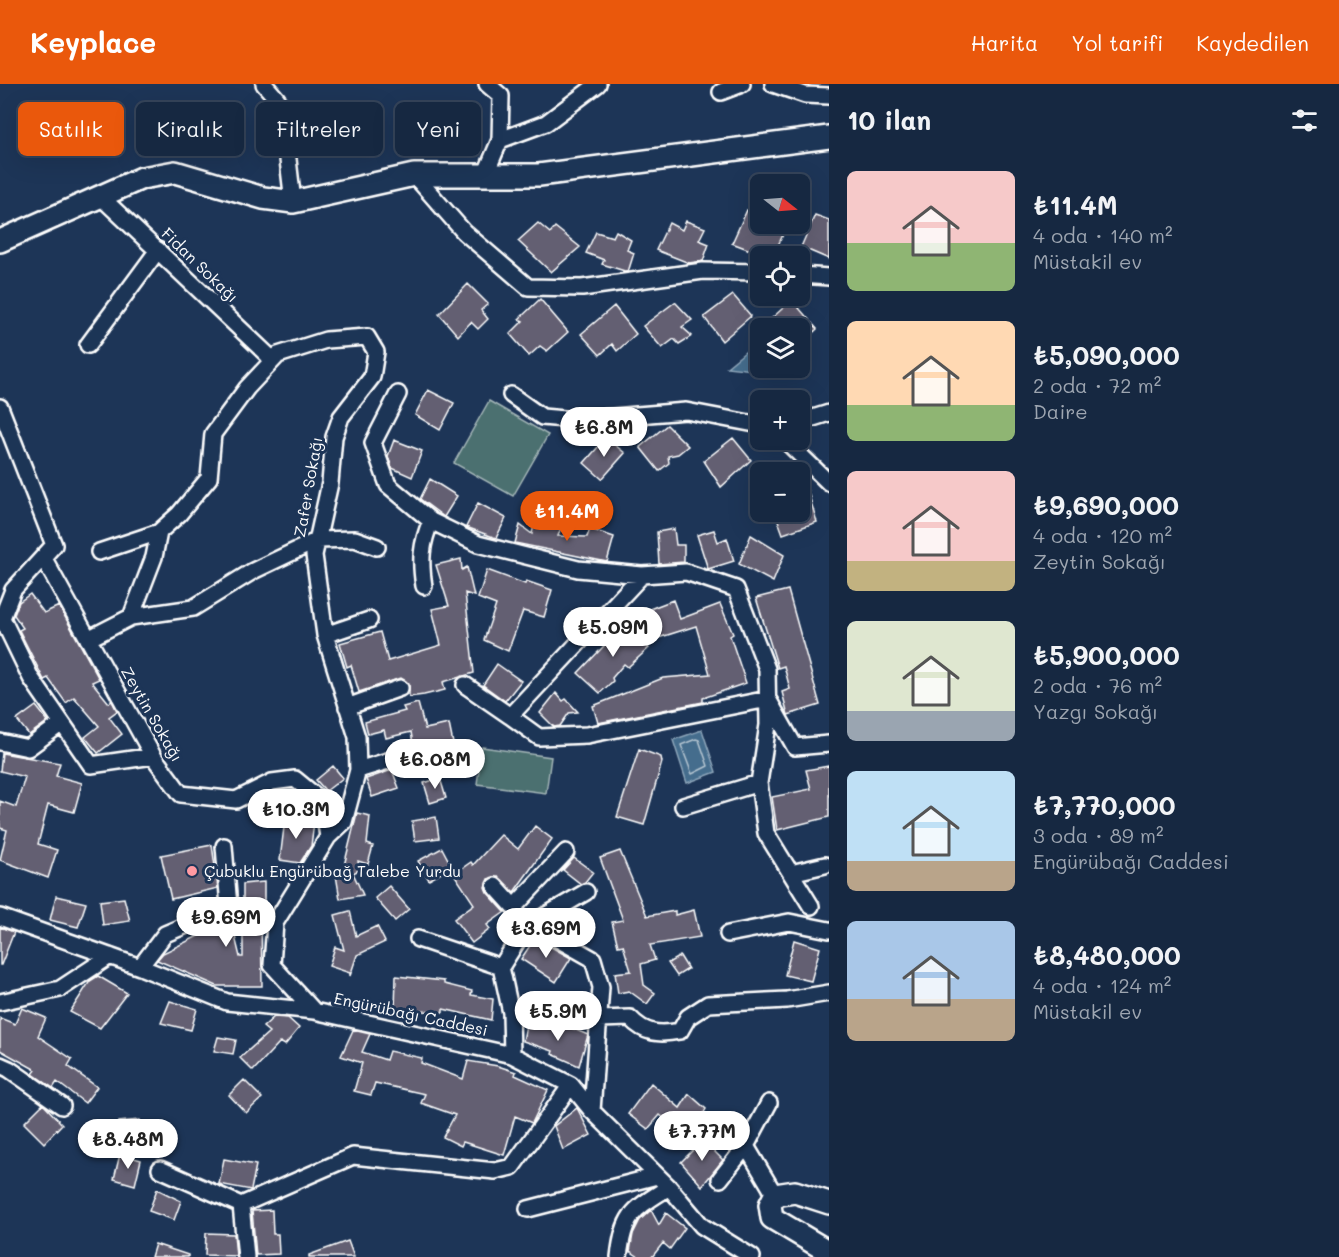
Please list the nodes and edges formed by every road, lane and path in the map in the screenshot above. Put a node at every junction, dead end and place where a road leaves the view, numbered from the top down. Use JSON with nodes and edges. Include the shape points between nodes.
{"nodes":[{"id":1,"x":264,"y":84,"type":"edge"},
{"id":2,"x":487,"y":84,"type":"edge"},
{"id":3,"x":598,"y":84,"type":"edge"},
{"id":4,"x":742,"y":84,"type":"edge"},
{"id":5,"x":773,"y":84,"type":"edge"},
{"id":6,"x":721,"y":92,"type":"dead end"},
{"id":7,"x":829,"y":96,"type":"edge"},
{"id":8,"x":829,"y":137,"type":"edge"},
{"id":9,"x":500,"y":140,"type":"junction"},
{"id":10,"x":486,"y":173,"type":"junction"},
{"id":11,"x":414,"y":175,"type":"junction"},
{"id":12,"x":100,"y":197,"type":"junction"},
{"id":13,"x":293,"y":202,"type":"junction"},
{"id":14,"x":0,"y":241,"type":"edge"},
{"id":15,"x":158,"y":250,"type":"junction"},
{"id":16,"x":750,"y":272,"type":"edge"},
{"id":17,"x":810,"y":276,"type":"edge"},
{"id":18,"x":829,"y":277,"type":"edge"},
{"id":19,"x":88,"y":345,"type":"dead end"},
{"id":20,"x":273,"y":360,"type":"junction"},
{"id":21,"x":398,"y":394,"type":"dead end"},
{"id":22,"x":512,"y":395,"type":"dead end"},
{"id":23,"x":0,"y":407,"type":"edge"},
{"id":24,"x":829,"y":413,"type":"edge"},
{"id":25,"x":810,"y":419,"type":"edge"},
{"id":26,"x":750,"y":423,"type":"edge"},
{"id":27,"x":794,"y":450,"type":"edge"},
{"id":28,"x":829,"y":483,"type":"edge"},
{"id":29,"x":431,"y":521,"type":"junction"},
{"id":30,"x":159,"y":532,"type":"junction"},
{"id":31,"x":318,"y":540,"type":"junction"},
{"id":32,"x":377,"y":547,"type":"dead end"},
{"id":33,"x":99,"y":552,"type":"dead end"},
{"id":34,"x":43,"y":557,"type":"junction"},
{"id":35,"x":642,"y":575,"type":"junction"},
{"id":36,"x":424,"y":586,"type":"dead end"},
{"id":37,"x":131,"y":617,"type":"junction"},
{"id":38,"x":369,"y":620,"type":"dead end"},
{"id":39,"x":326,"y":635,"type":"junction"},
{"id":40,"x":88,"y":639,"type":"junction"},
{"id":41,"x":465,"y":685,"type":"dead end"},
{"id":42,"x":400,"y":688,"type":"dead end"},
{"id":43,"x":768,"y":699,"type":"junction"},
{"id":44,"x":348,"y":707,"type":"junction"},
{"id":45,"x":510,"y":716,"type":"junction"},
{"id":46,"x":62,"y":723,"type":"junction"},
{"id":47,"x":0,"y":742,"type":"edge"},
{"id":48,"x":829,"y":744,"type":"edge"},
{"id":49,"x":407,"y":755,"type":"dead end"},
{"id":50,"x":153,"y":756,"type":"junction"},
{"id":51,"x":358,"y":770,"type":"junction"},
{"id":52,"x":759,"y":783,"type":"junction"},
{"id":53,"x":683,"y":806,"type":"dead end"},
{"id":54,"x":328,"y":837,"type":"junction"},
{"id":55,"x":224,"y":846,"type":"dead end"},
{"id":56,"x":566,"y":852,"type":"dead end"},
{"id":57,"x":825,"y":865,"type":"dead end"},
{"id":58,"x":790,"y":873,"type":"junction"},
{"id":59,"x":495,"y":886,"type":"dead end"},
{"id":60,"x":586,"y":892,"type":"dead end"},
{"id":61,"x":811,"y":906,"type":"dead end"},
{"id":62,"x":514,"y":907,"type":"junction"},
{"id":63,"x":0,"y":918,"type":"edge"},
{"id":64,"x":529,"y":925,"type":"junction"},
{"id":65,"x":829,"y":930,"type":"edge"},
{"id":66,"x":728,"y":934,"type":"dead end"},
{"id":67,"x":418,"y":939,"type":"dead end"},
{"id":68,"x":110,"y":956,"type":"junction"},
{"id":69,"x":140,"y":967,"type":"junction"},
{"id":70,"x":501,"y":967,"type":"junction"},
{"id":71,"x":829,"y":993,"type":"edge"},
{"id":72,"x":0,"y":1002,"type":"edge"},
{"id":73,"x":314,"y":1011,"type":"junction"},
{"id":74,"x":511,"y":1013,"type":"junction"},
{"id":75,"x":599,"y":1018,"type":"junction"},
{"id":76,"x":562,"y":1020,"type":"dead end"},
{"id":77,"x":512,"y":1054,"type":"junction"},
{"id":78,"x":0,"y":1065,"type":"edge"},
{"id":79,"x":570,"y":1085,"type":"junction"},
{"id":80,"x":769,"y":1103,"type":"dead end"},
{"id":81,"x":62,"y":1106,"type":"dead end"},
{"id":82,"x":592,"y":1111,"type":"junction"},
{"id":83,"x":746,"y":1146,"type":"junction"},
{"id":84,"x":160,"y":1169,"type":"dead end"},
{"id":85,"x":657,"y":1176,"type":"junction"},
{"id":86,"x":720,"y":1179,"type":"dead end"},
{"id":87,"x":669,"y":1187,"type":"junction"},
{"id":88,"x":775,"y":1195,"type":"junction"},
{"id":89,"x":829,"y":1203,"type":"edge"},
{"id":90,"x":241,"y":1205,"type":"junction"},
{"id":91,"x":528,"y":1209,"type":"dead end"},
{"id":92,"x":829,"y":1252,"type":"edge"},
{"id":93,"x":246,"y":1257,"type":"edge"},
{"id":94,"x":619,"y":1257,"type":"edge"},
{"id":95,"x":753,"y":1257,"type":"edge"}],
"edges":[{"from":1,"to":13,"type":"street","via":[[277,99]]},
{"from":2,"to":9,"type":"street","via":[[501,96]]},
{"from":3,"to":9,"type":"street","via":[[546,123]]},
{"from":4,"to":6,"type":"street"},
{"from":5,"to":7,"type":"street","via":[[805,95]]},
{"from":8,"to":10,"type":"street","via":[[539,175]]},
{"from":9,"to":10,"type":"street"},
{"from":10,"to":11,"type":"street"},
{"from":11,"to":13,"type":"street"},
{"from":11,"to":16,"type":"street","via":[[464,232],[528,287],[582,288],[703,271]]},
{"from":12,"to":13,"type":"street","via":[[142,178],[174,172],[263,198]]},
{"from":12,"to":14,"type":"street"},
{"from":12,"to":15,"type":"street","name":"Fidan Sokağı"},
{"from":15,"to":19,"type":"street"},
{"from":15,"to":20,"type":"street","name":"Fidan Sokağı"},
{"from":17,"to":18,"type":"street"},
{"from":20,"to":30,"type":"street","name":"Zafer Sokağı","via":[[213,434],[209,478]]},
{"from":20,"to":31,"type":"street","name":"Zafer Sokağı","via":[[278,355],[336,339],[367,337],[376,352],[372,377],[341,417],[334,437],[330,483]]},
{"from":21,"to":29,"type":"street","via":[[373,443],[388,485]]},
{"from":22,"to":26,"type":"street","via":[[542,417],[686,411]]},
{"from":23,"to":34,"type":"street","via":[[54,545]]},
{"from":24,"to":25,"type":"street"},
{"from":27,"to":28,"type":"street"},
{"from":29,"to":35,"type":"street","via":[[478,544],[578,569]]},
{"from":29,"to":36,"type":"street","via":[[420,558]]},
{"from":30,"to":33,"type":"street"},
{"from":30,"to":37,"type":"street","via":[[154,557]]},
{"from":31,"to":32,"type":"street","via":[[356,540]]},
{"from":31,"to":37,"type":"street","via":[[254,571],[193,609]]},
{"from":31,"to":39,"type":"street","name":"Zafer Sokağı","via":[[314,555]]},
{"from":34,"to":40,"type":"street","name":"Zeytin Sokağı"},
{"from":34,"to":46,"type":"street","via":[[13,590],[2,618],[32,678]]},
{"from":35,"to":43,"type":"street","via":[[686,572],[736,589],[767,669]]},
{"from":35,"to":45,"type":"street"},
{"from":37,"to":40,"type":"street"},
{"from":38,"to":39,"type":"street"},
{"from":39,"to":44,"type":"street","name":"Zafer Sokağı"},
{"from":40,"to":50,"type":"street","name":"Zeytin Sokağı"},
{"from":41,"to":45,"type":"street"},
{"from":42,"to":44,"type":"street"},
{"from":43,"to":45,"type":"street","via":[[588,735],[539,737]]},
{"from":43,"to":48,"type":"street","via":[[795,747]]},
{"from":43,"to":52,"type":"street"},
{"from":44,"to":51,"type":"street","name":"Zafer Sokağı","via":[[357,737]]},
{"from":46,"to":47,"type":"street","via":[[28,748]]},
{"from":46,"to":50,"type":"street","via":[[91,765]]},
{"from":49,"to":51,"type":"street"},
{"from":50,"to":54,"type":"street","name":"Zeytin Sokağı","via":[[181,794],[236,800],[272,782],[295,779],[323,802]]},
{"from":51,"to":54,"type":"street","name":"Zafer Sokağı","via":[[344,822]]},
{"from":52,"to":53,"type":"street"},
{"from":52,"to":58,"type":"street","via":[[766,833]]},
{"from":54,"to":73,"type":"street","via":[[275,923],[272,965]]},
{"from":55,"to":69,"type":"street","via":[[229,907],[165,934]]},
{"from":56,"to":62,"type":"street"},
{"from":57,"to":58,"type":"street"},
{"from":58,"to":61,"type":"street"},
{"from":59,"to":62,"type":"street"},
{"from":60,"to":64,"type":"street"},
{"from":62,"to":64,"type":"street"},
{"from":63,"to":68,"type":"street","name":"Engürübağı Caddesi"},
{"from":64,"to":70,"type":"street"},
{"from":64,"to":75,"type":"street","via":[[593,959],[601,987]]},
{"from":65,"to":66,"type":"street","via":[[789,922]]},
{"from":67,"to":70,"type":"street"},
{"from":68,"to":69,"type":"street","name":"Engürübağı Caddesi"},
{"from":68,"to":72,"type":"street","via":[[60,989]]},
{"from":69,"to":73,"type":"street","name":"Engürübağı Caddesi","via":[[227,1002]]},
{"from":70,"to":74,"type":"street"},
{"from":71,"to":75,"type":"street","via":[[787,1000],[708,1004],[688,1017],[680,1031],[664,1034],[642,1031],[630,1018]]},
{"from":73,"to":77,"type":"street","name":"Engürübağı Caddesi"},
{"from":74,"to":76,"type":"street"},
{"from":74,"to":77,"type":"street"},
{"from":75,"to":82,"type":"street"},
{"from":77,"to":79,"type":"street","name":"Engürübağı Caddesi"},
{"from":78,"to":81,"type":"street"},
{"from":79,"to":82,"type":"street","name":"Engürübağı Caddesi"},
{"from":79,"to":90,"type":"street","via":[[512,1167],[495,1171],[353,1156]]},
{"from":80,"to":83,"type":"street"},
{"from":82,"to":85,"type":"street","name":"Engürübağı Caddesi"},
{"from":83,"to":86,"type":"street"},
{"from":83,"to":88,"type":"street"},
{"from":84,"to":90,"type":"street"},
{"from":85,"to":87,"type":"street","name":"Engürübağı Caddesi"},
{"from":85,"to":91,"type":"street"},
{"from":87,"to":94,"type":"street","via":[[642,1204],[627,1220]]},
{"from":87,"to":95,"type":"street","name":"Engürübağı Caddesi","via":[[702,1226]]},
{"from":88,"to":89,"type":"street","via":[[795,1192]]},
{"from":88,"to":92,"type":"street","via":[[770,1205],[772,1218]]},
{"from":90,"to":93,"type":"street"}]}
